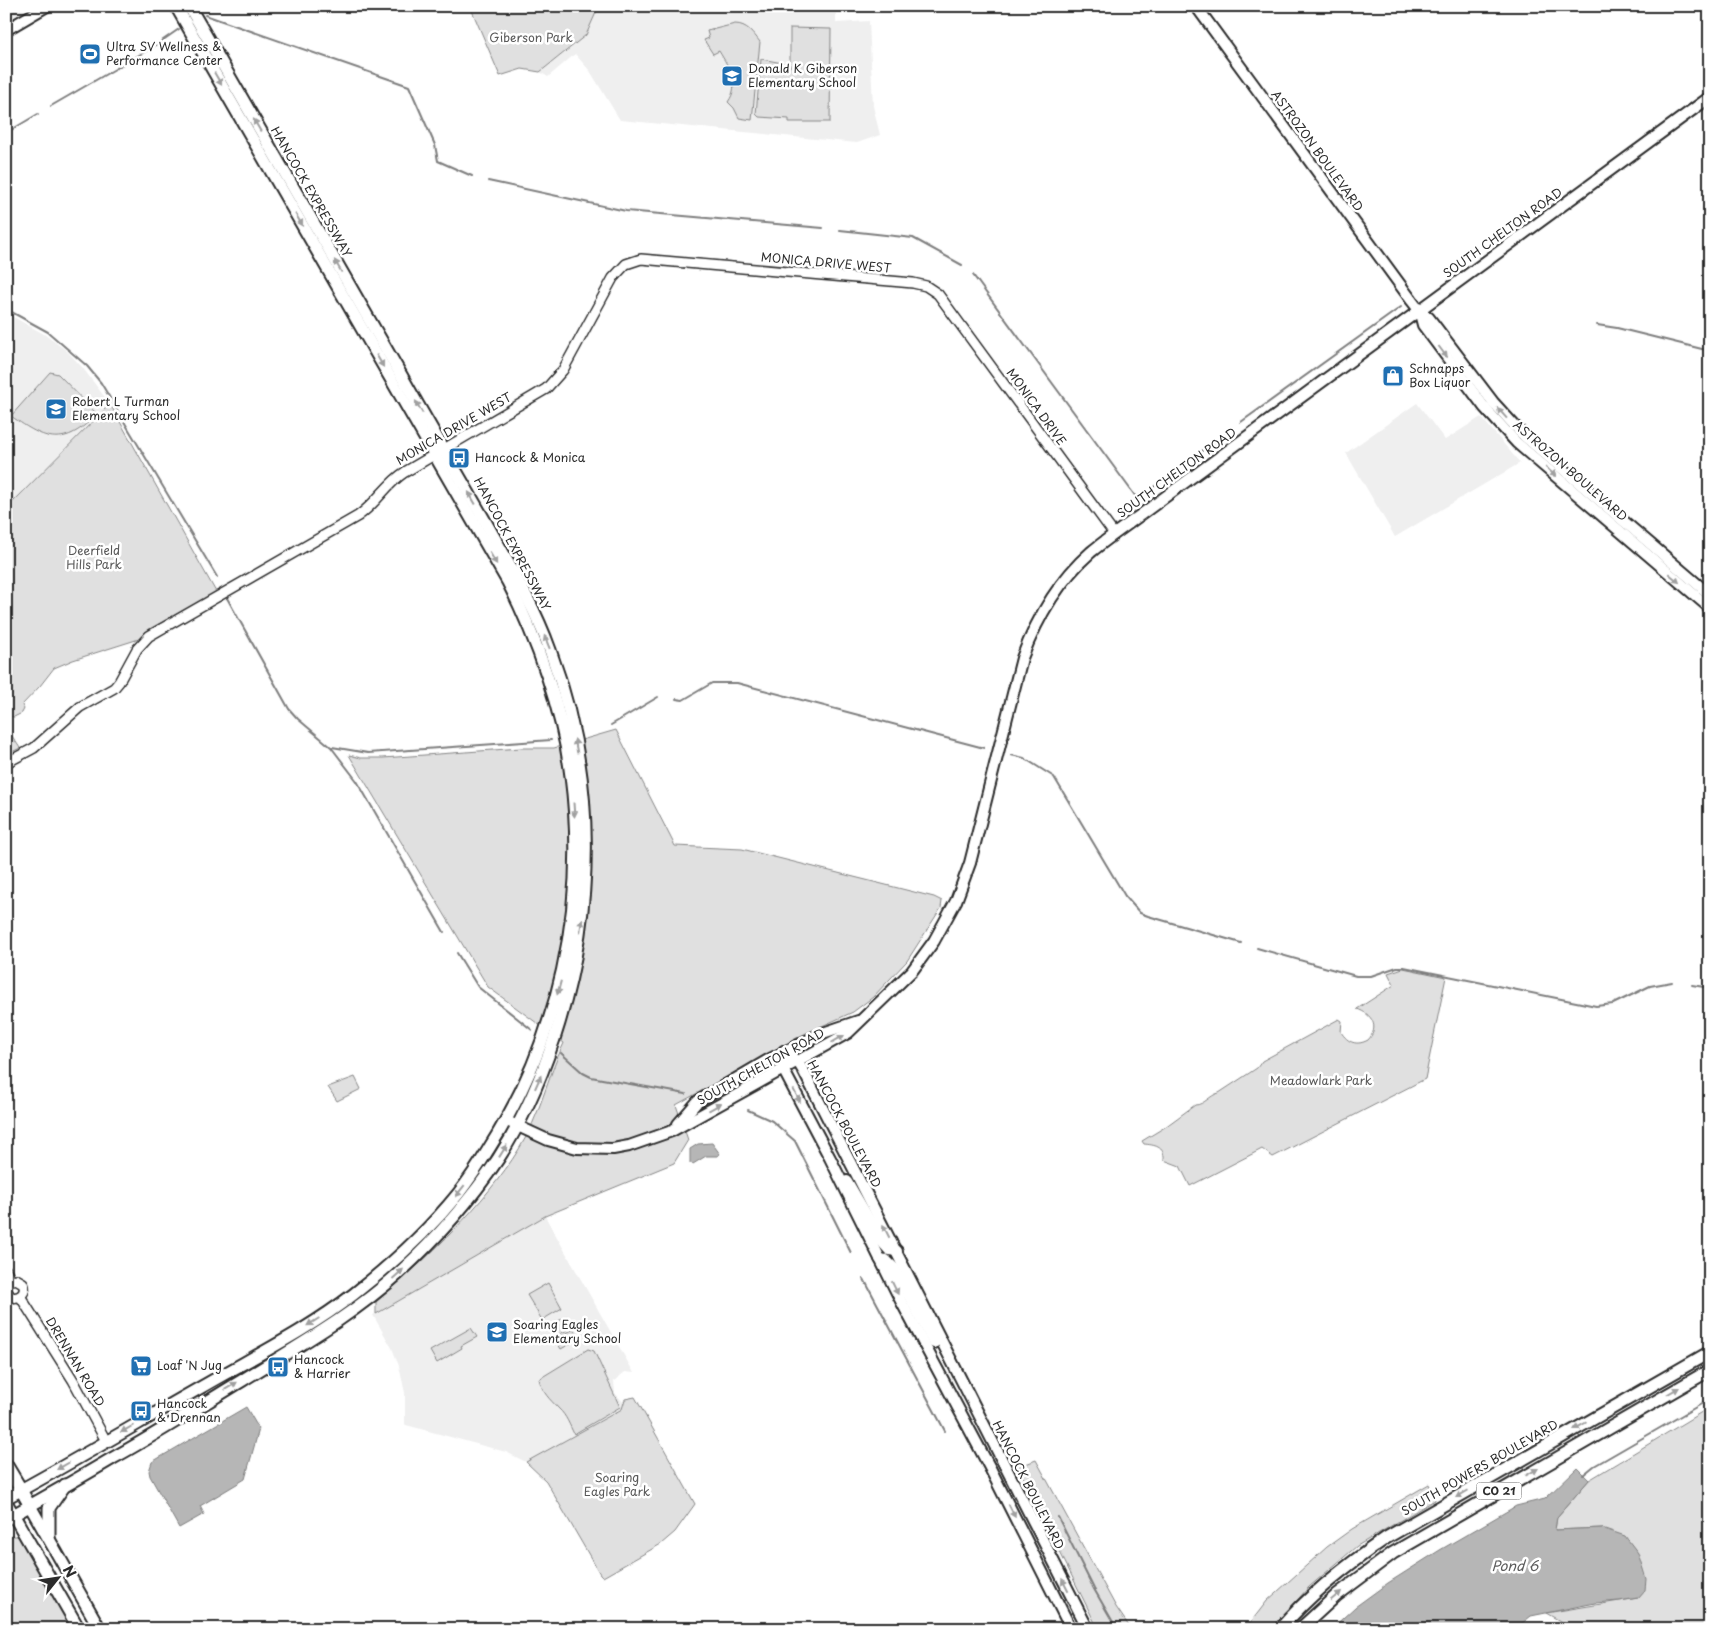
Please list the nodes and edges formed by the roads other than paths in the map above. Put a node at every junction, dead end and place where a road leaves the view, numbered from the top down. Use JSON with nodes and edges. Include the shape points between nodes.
{"nodes":[{"id":1,"x":47,"y":6,"type":"edge"},
{"id":2,"x":176,"y":6,"type":"edge"},
{"id":3,"x":189,"y":6,"type":"edge"},
{"id":4,"x":1196,"y":6,"type":"edge"},
{"id":5,"x":6,"y":30,"type":"edge"},
{"id":6,"x":1710,"y":97,"type":"edge"},
{"id":7,"x":938,"y":294,"type":"joint"},
{"id":8,"x":1419,"y":310,"type":"junction"},
{"id":9,"x":439,"y":452,"type":"junction"},
{"id":10,"x":1114,"y":534,"type":"junction"},
{"id":11,"x":1710,"y":594,"type":"edge"},
{"id":12,"x":1710,"y":608,"type":"edge"},
{"id":13,"x":6,"y":763,"type":"edge"},
{"id":14,"x":859,"y":1021,"type":"junction"},
{"id":15,"x":784,"y":1051,"type":"junction"},
{"id":16,"x":798,"y":1062,"type":"junction"},
{"id":17,"x":783,"y":1069,"type":"junction"},
{"id":18,"x":512,"y":1124,"type":"junction"},
{"id":19,"x":672,"y":1131,"type":"junction"},
{"id":20,"x":830,"y":1158,"type":"junction"},
{"id":21,"x":896,"y":1251,"type":"junction"},
{"id":22,"x":880,"y":1259,"type":"junction"},
{"id":23,"x":6,"y":1270,"type":"edge"},
{"id":24,"x":9,"y":1283,"type":"edge"},
{"id":25,"x":6,"y":1290,"type":"edge"},
{"id":26,"x":20,"y":1296,"type":"junction"},
{"id":27,"x":1710,"y":1352,"type":"edge"},
{"id":28,"x":1710,"y":1370,"type":"edge"},
{"id":29,"x":959,"y":1378,"type":"junction"},
{"id":30,"x":943,"y":1379,"type":"junction"},
{"id":31,"x":106,"y":1441,"type":"junction"},
{"id":32,"x":1002,"y":1462,"type":"junction"},
{"id":33,"x":6,"y":1464,"type":"edge"},
{"id":34,"x":990,"y":1468,"type":"junction"},
{"id":35,"x":64,"y":1485,"type":"junction"},
{"id":36,"x":21,"y":1490,"type":"junction"},
{"id":37,"x":6,"y":1498,"type":"edge"},
{"id":38,"x":6,"y":1502,"type":"edge"},
{"id":39,"x":30,"y":1506,"type":"junction"},
{"id":40,"x":10,"y":1517,"type":"edge"},
{"id":41,"x":49,"y":1540,"type":"junction"},
{"id":42,"x":1046,"y":1548,"type":"junction"},
{"id":43,"x":1281,"y":1627,"type":"edge"},
{"id":44,"x":79,"y":1629,"type":"edge"},
{"id":45,"x":100,"y":1629,"type":"edge"},
{"id":46,"x":1071,"y":1629,"type":"edge"},
{"id":47,"x":1088,"y":1629,"type":"edge"},
{"id":48,"x":1300,"y":1629,"type":"edge"}],
"edges":[{"from":1,"to":5,"type":"main road"},
{"from":2,"to":9,"type":"main road","name":"HANCOCK EXPRESSWAY","one_way":true},
{"from":9,"to":3,"type":"main road","name":"HANCOCK EXPRESSWAY","one_way":true},
{"from":4,"to":8,"type":"main road","name":"ASTROZON BOULEVARD"},
{"from":6,"to":8,"type":"main road","name":"SOUTH CHELTON ROAD"},
{"from":7,"to":9,"type":"street","name":"MONICA DRIVE WEST","via":[[913,283],[633,261],[613,278],[553,383]]},
{"from":7,"to":10,"type":"street","name":"MONICA DRIVE"},
{"from":8,"to":10,"type":"main road","name":"SOUTH CHELTON ROAD"},
{"from":11,"to":8,"type":"main road","name":"ASTROZON BOULEVARD","one_way":true,"via":[[1524,436],[1493,402],[1429,318]]},
{"from":8,"to":12,"type":"main road","name":"ASTROZON BOULEVARD","one_way":true,"via":[[1423,325],[1503,429]]},
{"from":9,"to":13,"type":"street","name":"MONICA DRIVE WEST","via":[[398,476],[376,502],[358,516],[149,636],[137,649],[114,688],[80,707],[34,748]]},
{"from":9,"to":18,"type":"main road","name":"HANCOCK EXPRESSWAY","via":[[527,622],[551,689],[571,774],[576,881],[568,944],[558,991]]},
{"from":10,"to":14,"type":"main road","name":"SOUTH CHELTON ROAD","via":[[1064,580],[1044,608],[1030,636],[970,863],[948,917],[912,971]]},
{"from":14,"to":15,"type":"main road","name":"SOUTH CHELTON ROAD","via":[[822,1033]]},
{"from":16,"to":14,"type":"main road","name":"SOUTH CHELTON ROAD","one_way":true,"via":[[848,1032]]},
{"from":15,"to":16,"type":"main road","name":"HANCOCK BOULEVARD"},
{"from":15,"to":17,"type":"main road"},
{"from":15,"to":19,"type":"main road","name":"SOUTH CHELTON ROAD","via":[[698,1101]]},
{"from":16,"to":17,"type":"main road","name":"SOUTH CHELTON ROAD"},
{"from":21,"to":16,"type":"main road","name":"HANCOCK BOULEVARD","one_way":true},
{"from":19,"to":17,"type":"main road","name":"SOUTH CHELTON ROAD","one_way":true},
{"from":17,"to":20,"type":"main road","name":"HANCOCK BOULEVARD","one_way":true},
{"from":18,"to":19,"type":"main road","name":"SOUTH CHELTON ROAD","via":[[548,1140],[591,1149],[629,1146]]},
{"from":18,"to":31,"type":"main road","name":"HANCOCK EXPRESSWAY","one_way":true,"via":[[448,1205],[416,1239],[353,1294],[309,1325]]},
{"from":35,"to":18,"type":"main road","name":"HANCOCK EXPRESSWAY","one_way":true,"via":[[115,1458],[312,1338],[387,1284],[451,1221],[477,1190],[498,1159]]},
{"from":20,"to":21,"type":"main road","via":[[851,1185],[885,1247]]},
{"from":20,"to":22,"type":"main road","name":"HANCOCK BOULEVARD"},
{"from":21,"to":29,"type":"main road","name":"HANCOCK BOULEVARD"},
{"from":22,"to":29,"type":"main road","via":[[894,1268],[929,1335]]},
{"from":22,"to":30,"type":"main road","name":"HANCOCK BOULEVARD","one_way":true},
{"from":23,"to":24,"type":"street"},
{"from":24,"to":26,"type":"street","name":"DRENNAN ROAD","via":[[19,1279],[23,1283],[25,1288]]},
{"from":25,"to":26,"type":"street","via":[[12,1297]]},
{"from":26,"to":31,"type":"street","name":"DRENNAN ROAD","via":[[73,1380]]},
{"from":27,"to":43,"type":"main road","name":"SOUTH POWERS BOULEVARD","number":"CO 21","one_way":true,"via":[[1386,1538],[1342,1570]]},
{"from":48,"to":28,"type":"main road","number":"CO 21","one_way":true,"via":[[1337,1595],[1393,1553]]},
{"from":29,"to":32,"type":"main road","name":"HANCOCK BOULEVARD"},
{"from":30,"to":32,"type":"main road","via":[[955,1385],[992,1455]]},
{"from":30,"to":34,"type":"main road","name":"HANCOCK BOULEVARD"},
{"from":31,"to":36,"type":"main road","name":"HANCOCK EXPRESSWAY","one_way":true},
{"from":32,"to":34,"type":"main road"},
{"from":32,"to":42,"type":"main road","name":"HANCOCK BOULEVARD"},
{"from":33,"to":36,"type":"highway"},
{"from":34,"to":42,"type":"main road","via":[[1002,1472],[1037,1538]]},
{"from":34,"to":46,"type":"main road","name":"HANCOCK BOULEVARD","one_way":true},
{"from":35,"to":39,"type":"main road","name":"HANCOCK EXPRESSWAY"},
{"from":35,"to":41,"type":"main road","via":[[50,1508]]},
{"from":36,"to":37,"type":"main road","name":"HANCOCK EXPRESSWAY"},
{"from":36,"to":39,"type":"main road"},
{"from":38,"to":40,"type":"main road"},
{"from":39,"to":40,"type":"main road","name":"HANCOCK EXPRESSWAY"},
{"from":39,"to":41,"type":"main road"},
{"from":40,"to":44,"type":"main road"},
{"from":41,"to":45,"type":"main road"},
{"from":47,"to":42,"type":"main road","name":"HANCOCK BOULEVARD","one_way":true}]}
